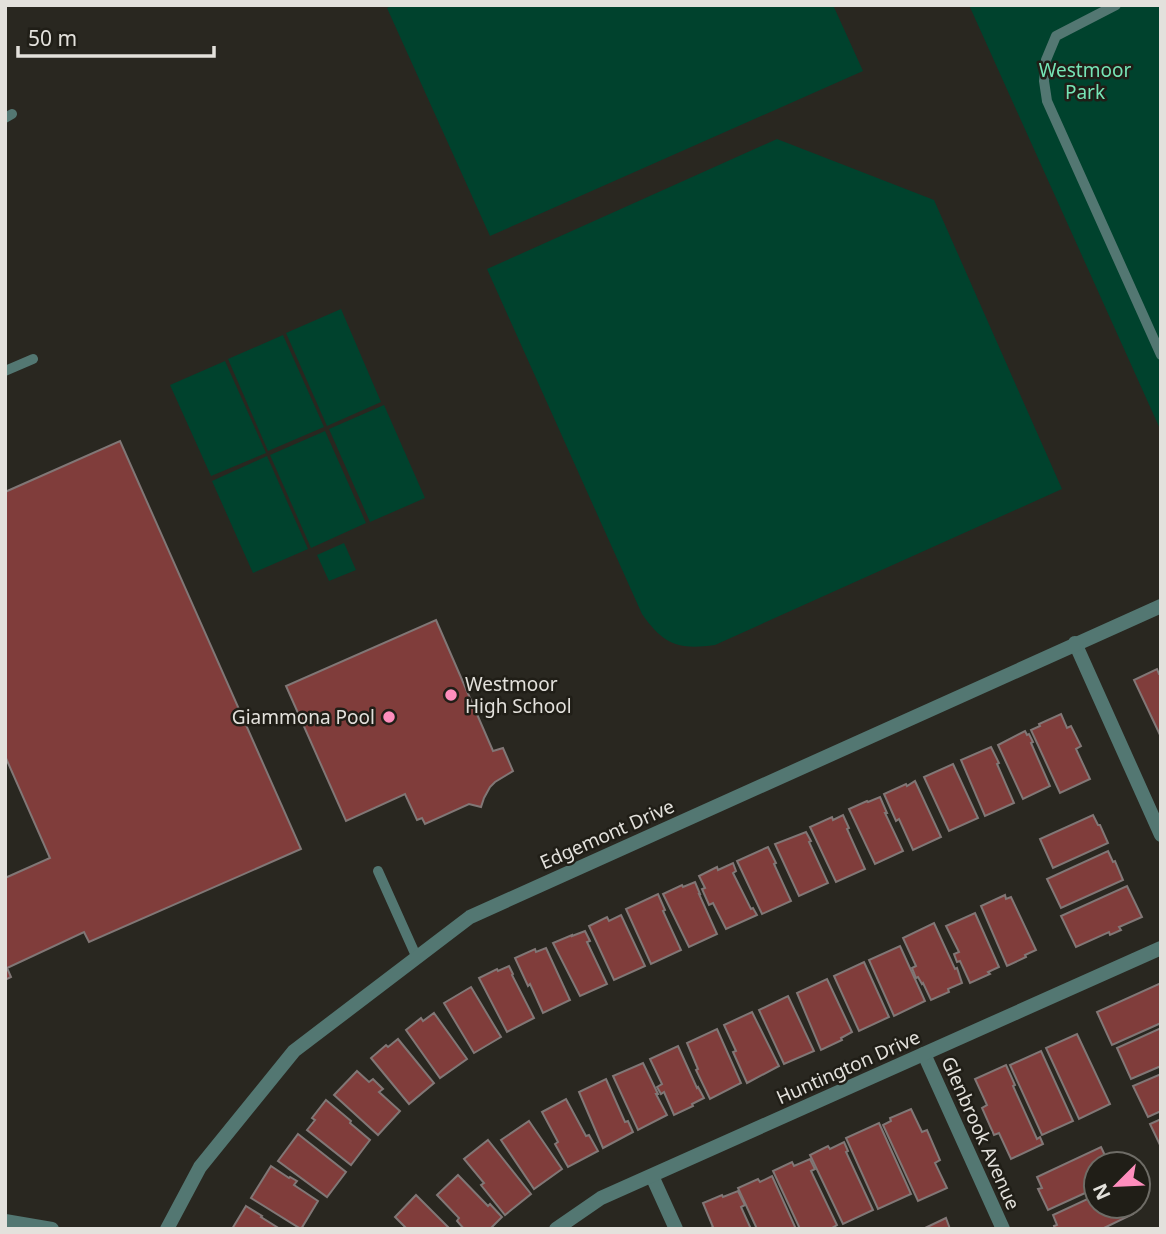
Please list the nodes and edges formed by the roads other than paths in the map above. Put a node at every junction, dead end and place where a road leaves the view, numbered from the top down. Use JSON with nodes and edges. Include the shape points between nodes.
{"nodes":[{"id":1,"x":1116,"y":5,"type":"edge"},
{"id":2,"x":1161,"y":355,"type":"edge"},
{"id":3,"x":33,"y":359,"type":"dead end"},
{"id":4,"x":5,"y":371,"type":"edge"},
{"id":5,"x":1161,"y":606,"type":"edge"},
{"id":6,"x":1075,"y":643,"type":"junction"},
{"id":7,"x":1161,"y":835,"type":"edge"},
{"id":8,"x":378,"y":872,"type":"dead end"},
{"id":9,"x":1161,"y":948,"type":"edge"},
{"id":10,"x":417,"y":958,"type":"junction"},
{"id":11,"x":924,"y":1054,"type":"junction"},
{"id":12,"x":652,"y":1176,"type":"junction"},
{"id":13,"x":5,"y":1221,"type":"edge"},
{"id":14,"x":52,"y":1229,"type":"edge"},
{"id":15,"x":167,"y":1229,"type":"edge"},
{"id":16,"x":556,"y":1229,"type":"edge"},
{"id":17,"x":676,"y":1229,"type":"edge"},
{"id":18,"x":1003,"y":1229,"type":"edge"}],
"edges":[{"from":1,"to":2,"type":"lane","via":[[1056,36],[1045,60],[1044,80],[1047,101]]},
{"from":3,"to":4,"type":"lane"},
{"from":5,"to":6,"type":"street","name":"Edgemont Drive"},
{"from":6,"to":7,"type":"street"},
{"from":6,"to":10,"type":"street","name":"Edgemont Drive","via":[[470,917]]},
{"from":8,"to":10,"type":"lane"},
{"from":9,"to":11,"type":"street","name":"Huntington Drive"},
{"from":10,"to":15,"type":"street","name":"Edgemont Drive","via":[[294,1051],[200,1167]]},
{"from":11,"to":12,"type":"street","name":"Huntington Drive"},
{"from":11,"to":18,"type":"street","name":"Glenbrook Avenue"},
{"from":12,"to":16,"type":"street","name":"Huntington Drive","via":[[601,1198]]},
{"from":12,"to":17,"type":"street"},
{"from":13,"to":14,"type":"street"}]}
